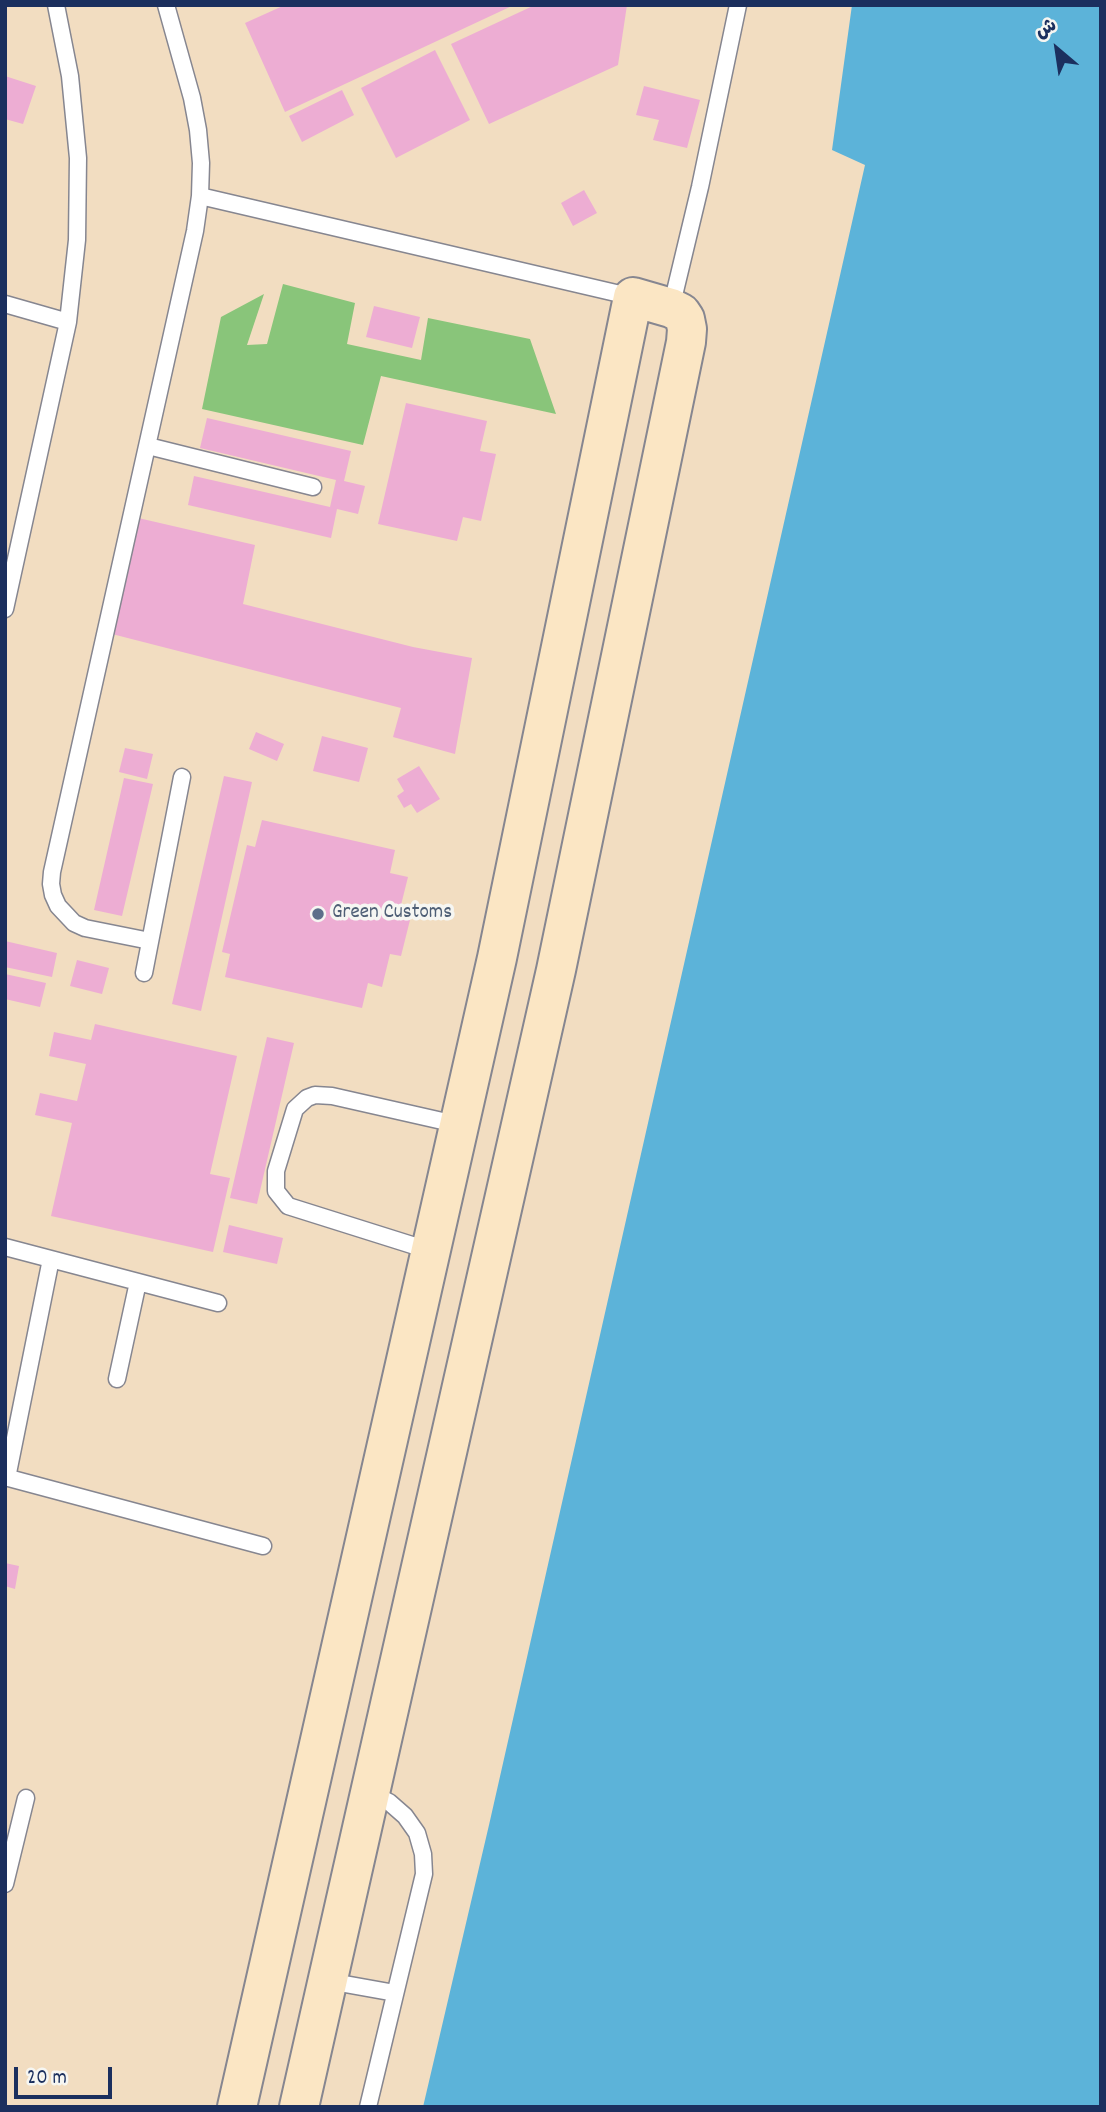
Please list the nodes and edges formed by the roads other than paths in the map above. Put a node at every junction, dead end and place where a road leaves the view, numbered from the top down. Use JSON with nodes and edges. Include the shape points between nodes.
{"nodes":[{"id":1,"x":56,"y":5,"type":"edge"},
{"id":2,"x":166,"y":5,"type":"edge"},
{"id":3,"x":738,"y":5,"type":"edge"},
{"id":4,"x":200,"y":196,"type":"junction"},
{"id":5,"x":633,"y":297,"type":"junction"},
{"id":6,"x":5,"y":304,"type":"edge"},
{"id":7,"x":671,"y":308,"type":"junction"},
{"id":8,"x":68,"y":322,"type":"junction"},
{"id":9,"x":148,"y":446,"type":"junction"},
{"id":10,"x":313,"y":487,"type":"dead end"},
{"id":11,"x":5,"y":609,"type":"edge"},
{"id":12,"x":182,"y":777,"type":"dead end"},
{"id":13,"x":150,"y":941,"type":"junction"},
{"id":14,"x":144,"y":973,"type":"dead end"},
{"id":15,"x":460,"y":1125,"type":"junction"},
{"id":16,"x":5,"y":1247,"type":"edge"},
{"id":17,"x":432,"y":1251,"type":"junction"},
{"id":18,"x":51,"y":1259,"type":"junction"},
{"id":19,"x":138,"y":1282,"type":"junction"},
{"id":20,"x":218,"y":1303,"type":"dead end"},
{"id":21,"x":117,"y":1379,"type":"dead end"},
{"id":22,"x":6,"y":1478,"type":"edge"},
{"id":23,"x":263,"y":1546,"type":"dead end"},
{"id":24,"x":370,"y":1793,"type":"junction"},
{"id":25,"x":26,"y":1798,"type":"dead end"},
{"id":26,"x":5,"y":1884,"type":"edge"},
{"id":27,"x":328,"y":1981,"type":"junction"},
{"id":28,"x":395,"y":1993,"type":"junction"},
{"id":29,"x":237,"y":2107,"type":"edge"},
{"id":30,"x":299,"y":2107,"type":"edge"},
{"id":31,"x":368,"y":2107,"type":"edge"}],
"edges":[{"from":1,"to":8,"type":"lane","via":[[70,76],[78,158],[77,240]]},
{"from":2,"to":4,"type":"lane","via":[[196,120]]},
{"from":3,"to":7,"type":"lane"},
{"from":4,"to":5,"type":"lane"},
{"from":4,"to":9,"type":"lane"},
{"from":5,"to":7,"type":"street"},
{"from":5,"to":15,"type":"street"},
{"from":6,"to":8,"type":"lane"},
{"from":7,"to":24,"type":"street","via":[[685,319],[686,342],[559,957]]},
{"from":8,"to":11,"type":"lane"},
{"from":9,"to":10,"type":"lane"},
{"from":9,"to":13,"type":"lane","via":[[51,884],[58,906],[74,923]]},
{"from":12,"to":13,"type":"lane"},
{"from":13,"to":14,"type":"lane"},
{"from":15,"to":17,"type":"street"},
{"from":15,"to":17,"type":"lane","via":[[316,1095],[295,1109],[276,1171],[276,1191],[288,1206]]},
{"from":16,"to":18,"type":"lane"},
{"from":17,"to":29,"type":"street"},
{"from":18,"to":19,"type":"lane"},
{"from":18,"to":22,"type":"lane"},
{"from":19,"to":20,"type":"lane"},
{"from":19,"to":21,"type":"lane"},
{"from":22,"to":23,"type":"lane"},
{"from":24,"to":27,"type":"street"},
{"from":24,"to":28,"type":"lane","via":[[405,1816],[417,1833],[423,1854],[424,1874]]},
{"from":25,"to":26,"type":"lane"},
{"from":27,"to":28,"type":"lane"},
{"from":27,"to":30,"type":"street"},
{"from":28,"to":31,"type":"lane"}]}
